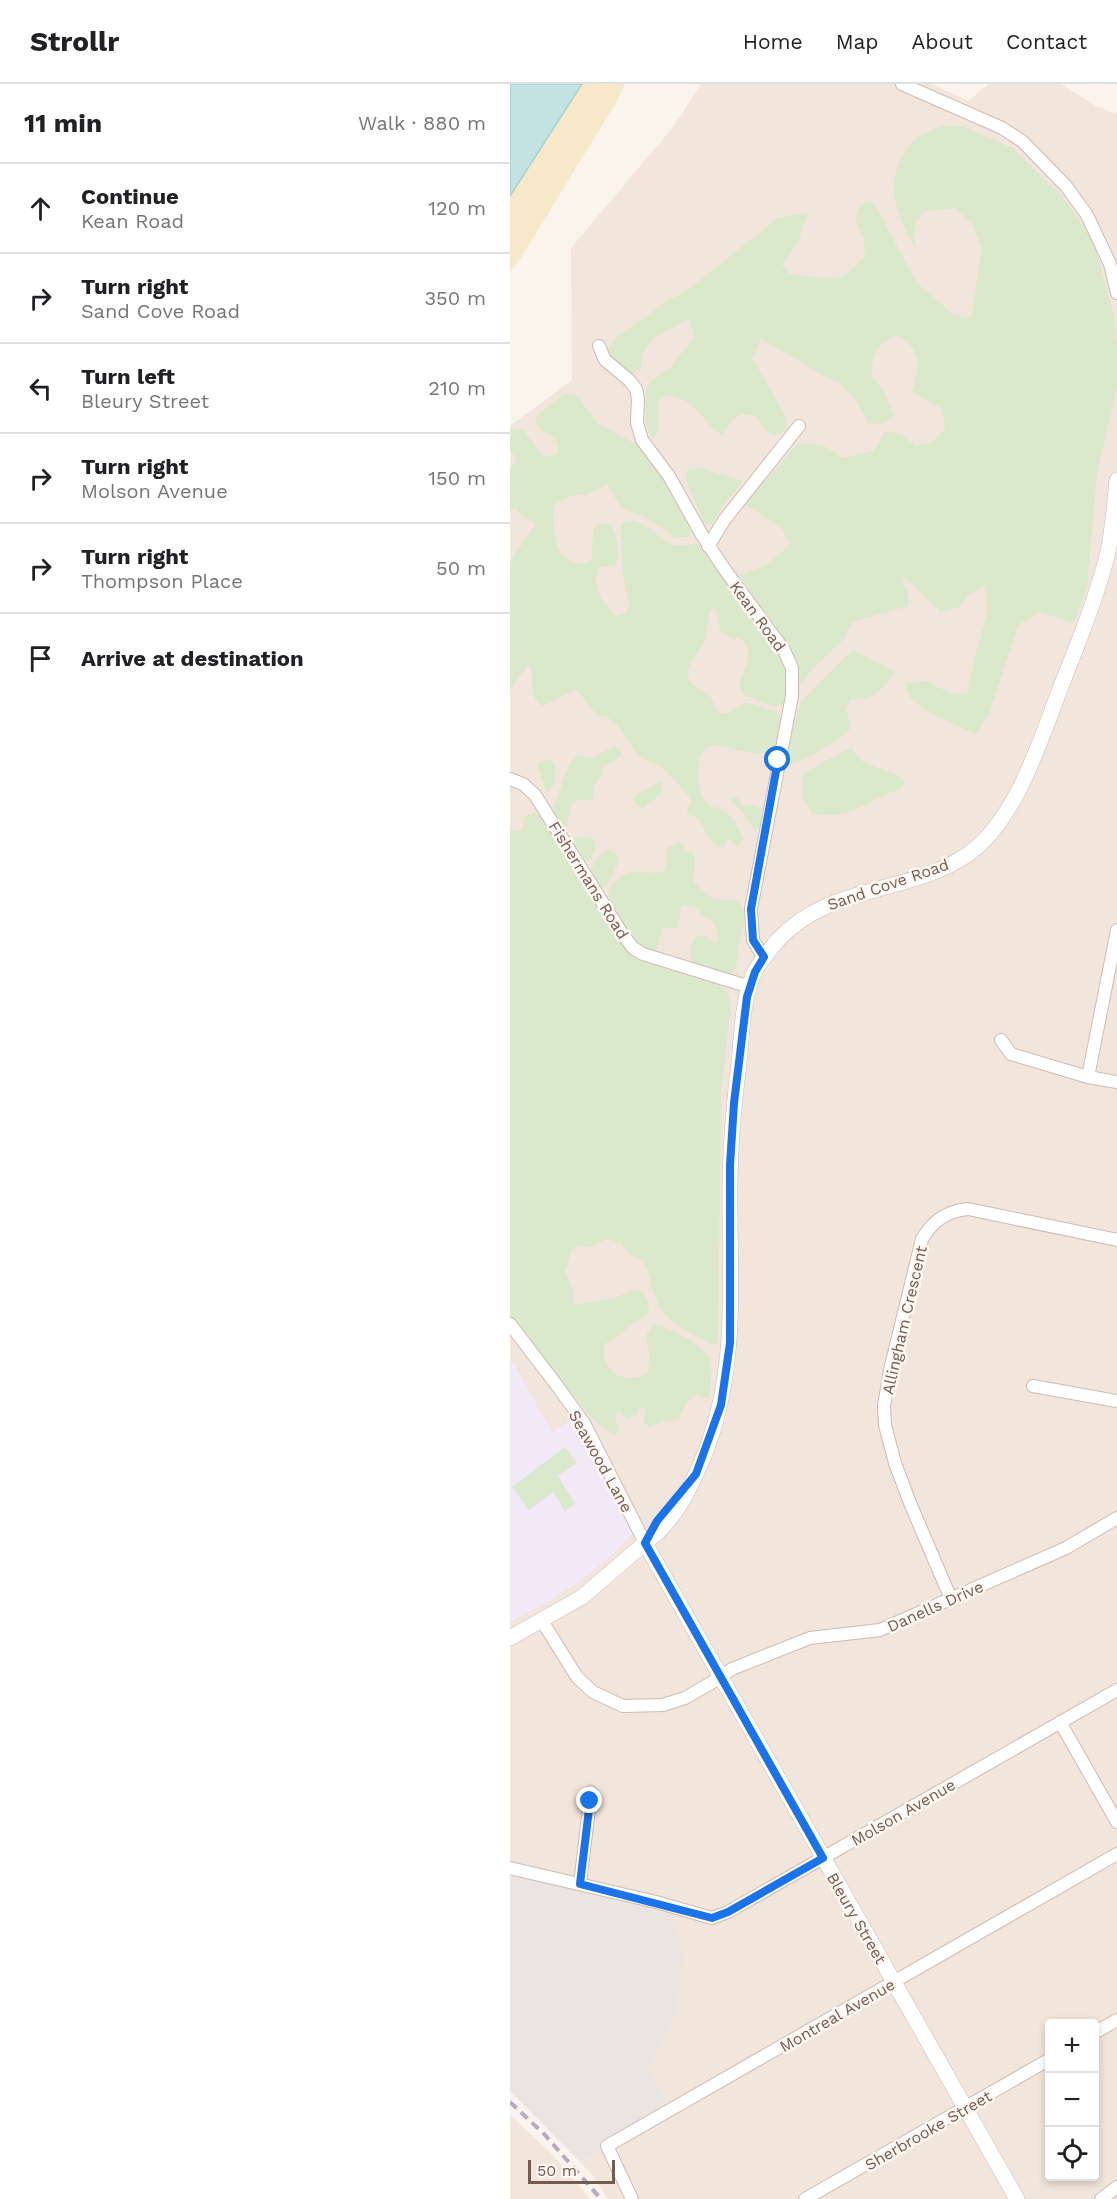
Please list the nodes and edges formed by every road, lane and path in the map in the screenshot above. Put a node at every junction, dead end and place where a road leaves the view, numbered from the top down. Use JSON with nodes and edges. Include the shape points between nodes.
{"nodes":[{"id":1,"x":902,"y":84,"type":"edge"},
{"id":2,"x":1117,"y":293,"type":"edge"},
{"id":3,"x":599,"y":346,"type":"dead end"},
{"id":4,"x":798,"y":426,"type":"dead end"},
{"id":5,"x":1117,"y":480,"type":"edge"},
{"id":6,"x":708,"y":546,"type":"junction"},
{"id":7,"x":510,"y":779,"type":"edge"},
{"id":8,"x":1117,"y":930,"type":"edge"},
{"id":9,"x":764,"y":957,"type":"junction"},
{"id":10,"x":750,"y":987,"type":"junction"},
{"id":11,"x":1000,"y":1040,"type":"dead end"},
{"id":12,"x":1088,"y":1077,"type":"junction"},
{"id":13,"x":1117,"y":1082,"type":"edge"},
{"id":14,"x":1117,"y":1240,"type":"edge"},
{"id":15,"x":510,"y":1324,"type":"edge"},
{"id":16,"x":1033,"y":1386,"type":"dead end"},
{"id":17,"x":1117,"y":1401,"type":"edge"},
{"id":18,"x":1117,"y":1518,"type":"edge"},
{"id":19,"x":645,"y":1543,"type":"junction"},
{"id":20,"x":951,"y":1599,"type":"junction"},
{"id":21,"x":542,"y":1621,"type":"junction"},
{"id":22,"x":510,"y":1638,"type":"edge"},
{"id":23,"x":720,"y":1678,"type":"junction"},
{"id":24,"x":1117,"y":1689,"type":"edge"},
{"id":25,"x":1060,"y":1722,"type":"junction"},
{"id":26,"x":591,"y":1792,"type":"dead end"},
{"id":27,"x":1117,"y":1822,"type":"edge"},
{"id":28,"x":1117,"y":1854,"type":"edge"},
{"id":29,"x":823,"y":1858,"type":"junction"},
{"id":30,"x":510,"y":1868,"type":"edge"},
{"id":31,"x":580,"y":1884,"type":"junction"},
{"id":32,"x":894,"y":1982,"type":"junction"},
{"id":33,"x":1117,"y":2020,"type":"edge"},
{"id":34,"x":1099,"y":2031,"type":"edge"},
{"id":35,"x":1045,"y":2063,"type":"edge"},
{"id":36,"x":966,"y":2109,"type":"junction"},
{"id":37,"x":1117,"y":2187,"type":"edge"},
{"id":38,"x":632,"y":2199,"type":"edge"},
{"id":39,"x":805,"y":2199,"type":"edge"},
{"id":40,"x":1017,"y":2199,"type":"edge"},
{"id":41,"x":1101,"y":2199,"type":"edge"}],
"edges":[{"from":1,"to":2,"type":"street","via":[[1002,128],[1022,141],[1066,186],[1087,215],[1110,264]]},
{"from":3,"to":6,"type":"street","name":"Kean Road","via":[[605,360],[636,389],[640,436],[669,476]]},
{"from":4,"to":6,"type":"street"},
{"from":5,"to":9,"type":"street","name":"Sand Cove Road","via":[[1110,541],[1092,606],[1027,773],[995,829],[968,854],[937,871],[840,899],[812,912]]},
{"from":6,"to":9,"type":"street","name":"Kean Road","via":[[784,651],[793,674],[752,900],[753,940]]},
{"from":7,"to":10,"type":"street","name":"Fishermans Road","via":[[535,795],[633,948]]},
{"from":8,"to":12,"type":"street"},
{"from":9,"to":10,"type":"street","name":"Sand Cove Road"},
{"from":10,"to":19,"type":"street","name":"Sand Cove Road","via":[[731,1143],[729,1357],[716,1423],[696,1474],[670,1520]]},
{"from":11,"to":12,"type":"street","via":[[1011,1054]]},
{"from":12,"to":13,"type":"street"},
{"from":14,"to":20,"type":"street","name":"Allingham Crescent","via":[[968,1209],[945,1215],[931,1225],[922,1239],[890,1370],[885,1425],[910,1503]]},
{"from":15,"to":19,"type":"street","name":"Seawood Lane","via":[[584,1424]]},
{"from":16,"to":17,"type":"street"},
{"from":18,"to":20,"type":"street","name":"Danells Drive","via":[[1066,1548]]},
{"from":19,"to":21,"type":"street","name":"Sand Cove Road","via":[[596,1587]]},
{"from":19,"to":23,"type":"street","name":"Bleury Street"},
{"from":20,"to":23,"type":"street","name":"Danells Drive","via":[[880,1630],[810,1638],[732,1669]]},
{"from":21,"to":22,"type":"street","name":"Sand Cove Road"},
{"from":21,"to":23,"type":"street","name":"Danells Drive","via":[[577,1677],[593,1692],[623,1706],[663,1705],[685,1698]]},
{"from":23,"to":29,"type":"street","name":"Bleury Street"},
{"from":24,"to":25,"type":"street","name":"Molson Avenue"},
{"from":25,"to":27,"type":"street"},
{"from":25,"to":29,"type":"street","name":"Molson Avenue"},
{"from":26,"to":31,"type":"street"},
{"from":28,"to":32,"type":"street","name":"Montreal Avenue"},
{"from":29,"to":31,"type":"street","name":"Molson Avenue","via":[[712,1918]]},
{"from":29,"to":32,"type":"street","name":"Bleury Street"},
{"from":30,"to":31,"type":"street","name":"Molson Avenue"},
{"from":32,"to":36,"type":"street","name":"Bleury Street"},
{"from":32,"to":38,"type":"street","name":"Montreal Avenue","via":[[607,2146]]},
{"from":33,"to":34,"type":"street"},
{"from":35,"to":36,"type":"street","name":"Sherbrooke Street"},
{"from":36,"to":39,"type":"street","name":"Sherbrooke Street"},
{"from":36,"to":40,"type":"street","name":"Bleury Street"},
{"from":37,"to":41,"type":"street"}]}
